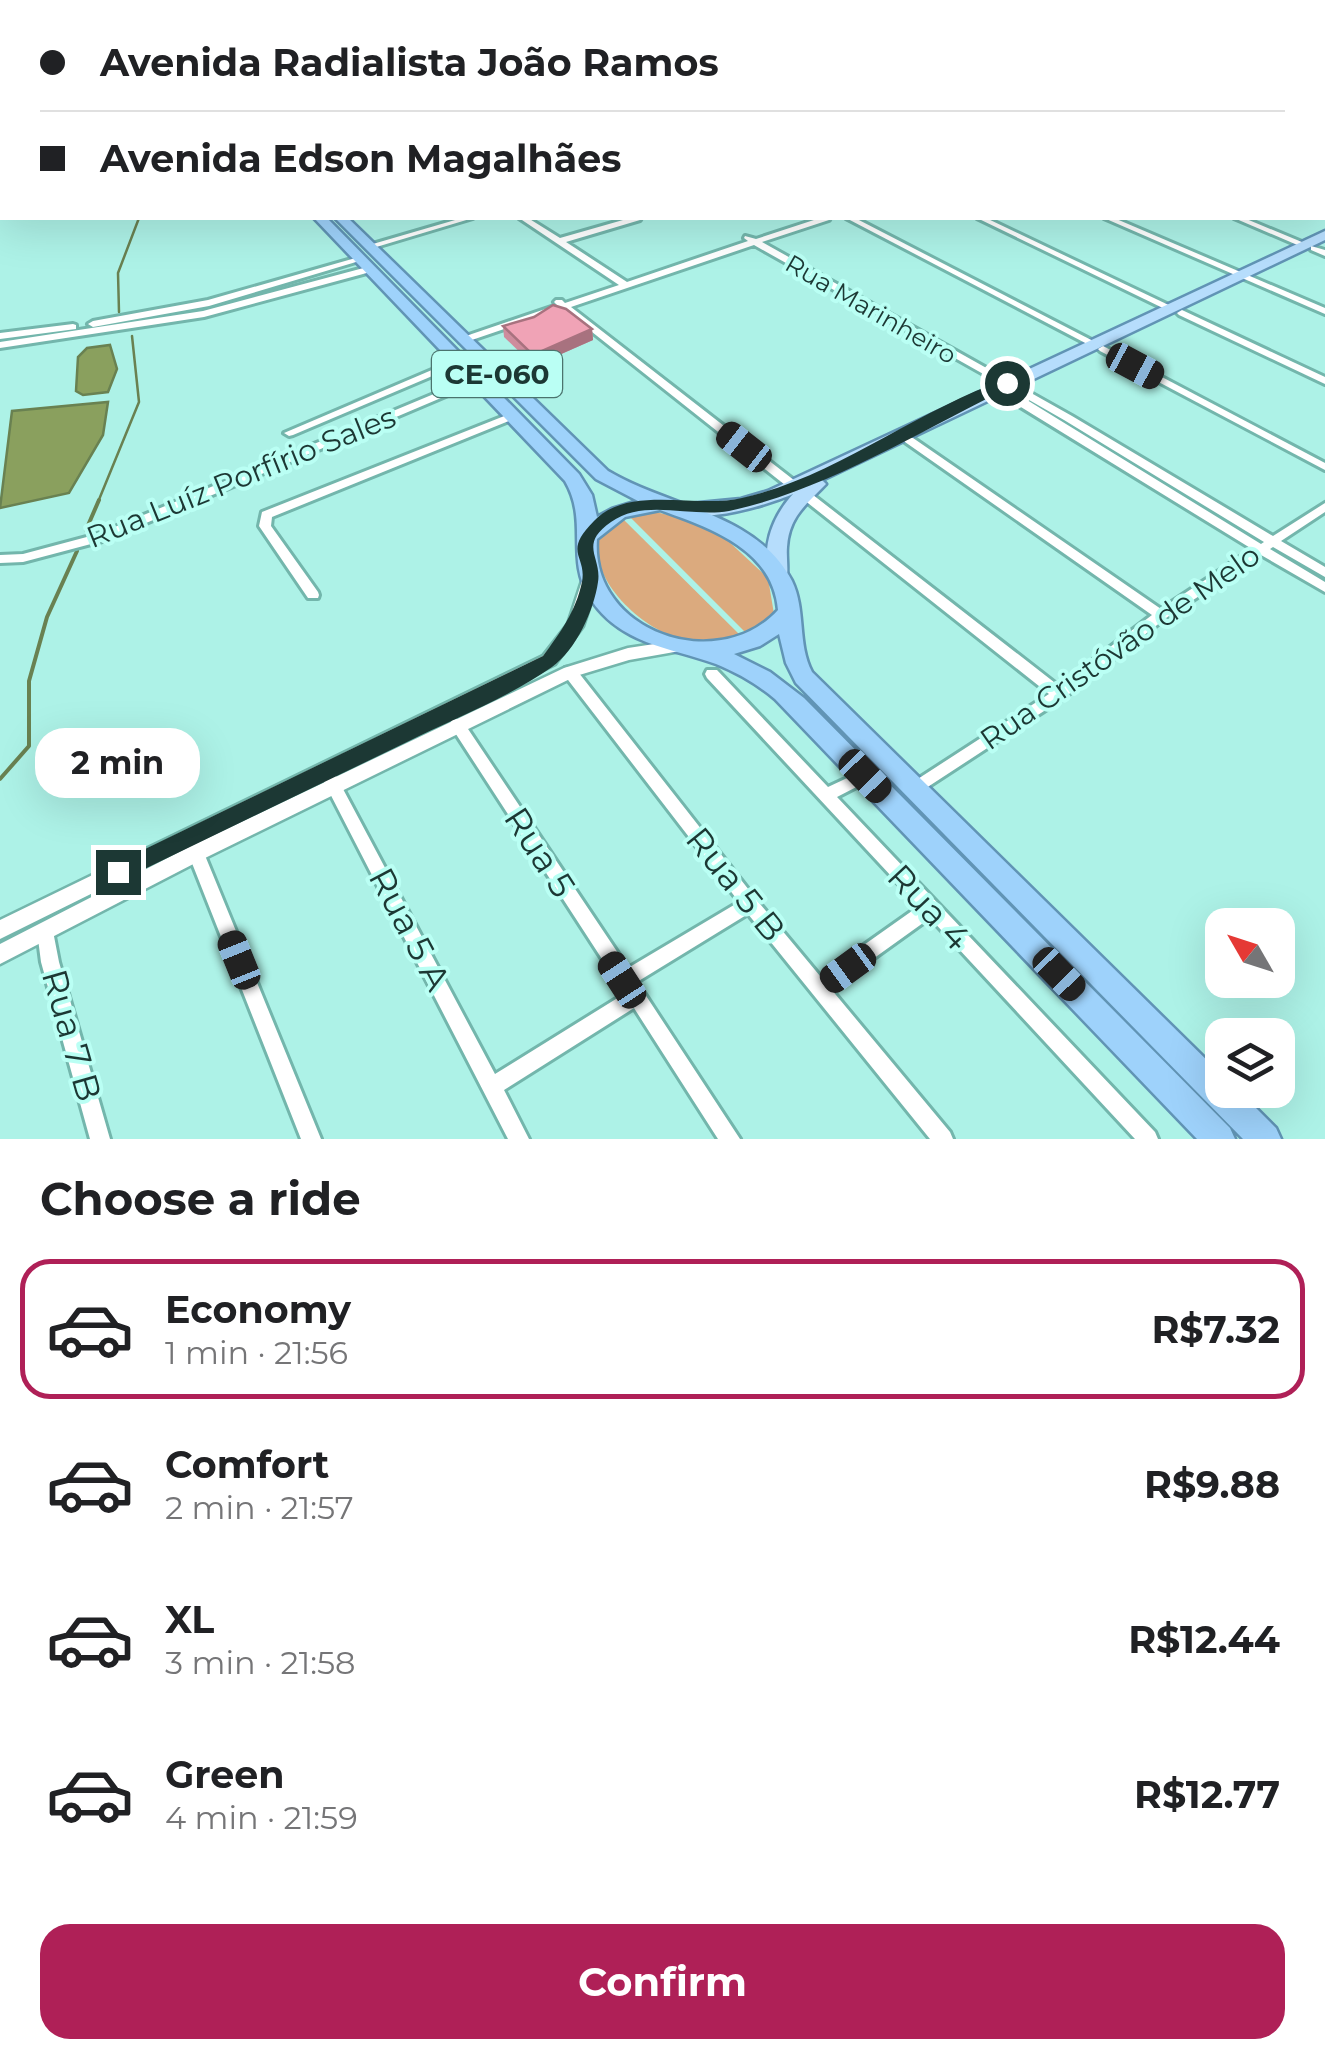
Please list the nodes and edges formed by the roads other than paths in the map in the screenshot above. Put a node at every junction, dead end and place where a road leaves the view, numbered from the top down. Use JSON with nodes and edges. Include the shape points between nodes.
{"nodes":[{"id":1,"x":322,"y":220,"type":"edge"},
{"id":2,"x":342,"y":220,"type":"edge"},
{"id":3,"x":464,"y":220,"type":"edge"},
{"id":4,"x":527,"y":220,"type":"edge"},
{"id":5,"x":630,"y":220,"type":"edge"},
{"id":6,"x":801,"y":220,"type":"edge"},
{"id":7,"x":819,"y":220,"type":"edge"},
{"id":8,"x":854,"y":220,"type":"edge"},
{"id":9,"x":985,"y":220,"type":"edge"},
{"id":10,"x":1113,"y":220,"type":"edge"},
{"id":11,"x":1244,"y":220,"type":"edge"},
{"id":12,"x":752,"y":240,"type":"junction"},
{"id":13,"x":560,"y":241,"type":"junction"},
{"id":14,"x":1319,"y":245,"type":"edge"},
{"id":15,"x":368,"y":258,"type":"junction"},
{"id":16,"x":1246,"y":277,"type":"junction"},
{"id":17,"x":622,"y":283,"type":"junction"},
{"id":18,"x":562,"y":304,"type":"junction"},
{"id":19,"x":1176,"y":311,"type":"junction"},
{"id":20,"x":1325,"y":311,"type":"edge"},
{"id":21,"x":98,"y":328,"type":"junction"},
{"id":22,"x":0,"y":336,"type":"edge"},
{"id":23,"x":460,"y":337,"type":"junction"},
{"id":24,"x":0,"y":345,"type":"edge"},
{"id":25,"x":1098,"y":346,"type":"junction"},
{"id":26,"x":460,"y":362,"type":"junction"},
{"id":27,"x":477,"y":379,"type":"junction"},
{"id":28,"x":1325,"y":382,"type":"edge"},
{"id":29,"x":1005,"y":387,"type":"junction"},
{"id":30,"x":512,"y":416,"type":"junction"},
{"id":31,"x":289,"y":433,"type":"dead end"},
{"id":32,"x":910,"y":440,"type":"junction"},
{"id":33,"x":1325,"y":467,"type":"edge"},
{"id":34,"x":797,"y":491,"type":"junction"},
{"id":35,"x":679,"y":508,"type":"junction"},
{"id":36,"x":1325,"y":508,"type":"edge"},
{"id":37,"x":587,"y":538,"type":"junction"},
{"id":38,"x":1265,"y":544,"type":"junction"},
{"id":39,"x":0,"y":559,"type":"edge"},
{"id":40,"x":1325,"y":572,"type":"edge"},
{"id":41,"x":779,"y":576,"type":"junction"},
{"id":42,"x":591,"y":578,"type":"junction"},
{"id":43,"x":1325,"y":588,"type":"edge"},
{"id":44,"x":313,"y":595,"type":"dead end"},
{"id":45,"x":786,"y":615,"type":"junction"},
{"id":46,"x":1161,"y":616,"type":"junction"},
{"id":47,"x":685,"y":649,"type":"junction"},
{"id":48,"x":570,"y":672,"type":"junction"},
{"id":49,"x":712,"y":674,"type":"dead end"},
{"id":50,"x":1060,"y":694,"type":"junction"},
{"id":51,"x":457,"y":724,"type":"junction"},
{"id":52,"x":865,"y":776,"type":"junction"},
{"id":53,"x":330,"y":779,"type":"junction"},
{"id":54,"x":915,"y":788,"type":"junction"},
{"id":55,"x":827,"y":796,"type":"junction"},
{"id":56,"x":196,"y":853,"type":"junction"},
{"id":57,"x":750,"y":904,"type":"junction"},
{"id":58,"x":49,"y":906,"type":"junction"},
{"id":59,"x":929,"y":910,"type":"junction"},
{"id":60,"x":0,"y":930,"type":"edge"},
{"id":61,"x":46,"y":931,"type":"junction"},
{"id":62,"x":0,"y":954,"type":"edge"},
{"id":63,"x":820,"y":987,"type":"junction"},
{"id":64,"x":628,"y":989,"type":"junction"},
{"id":65,"x":493,"y":1086,"type":"junction"},
{"id":66,"x":100,"y":1139,"type":"edge"},
{"id":67,"x":311,"y":1139,"type":"edge"},
{"id":68,"x":518,"y":1139,"type":"edge"},
{"id":69,"x":730,"y":1139,"type":"edge"},
{"id":70,"x":943,"y":1139,"type":"edge"},
{"id":71,"x":1148,"y":1139,"type":"edge"},
{"id":72,"x":1220,"y":1139,"type":"edge"},
{"id":73,"x":1264,"y":1139,"type":"edge"}],
"edges":[{"from":1,"to":15,"type":"highway","number":"CE-060"},
{"from":2,"to":15,"type":"highway","number":"CE-060"},
{"from":3,"to":15,"type":"street"},
{"from":4,"to":13,"type":"street"},
{"from":5,"to":13,"type":"street"},
{"from":6,"to":12,"type":"street"},
{"from":7,"to":12,"type":"street"},
{"from":8,"to":25,"type":"street"},
{"from":9,"to":19,"type":"street"},
{"from":10,"to":16,"type":"street"},
{"from":11,"to":14,"type":"street"},
{"from":12,"to":17,"type":"street"},
{"from":12,"to":29,"type":"street","name":"Rua Marinheiro"},
{"from":13,"to":17,"type":"street"},
{"from":14,"to":16,"type":"main road"},
{"from":15,"to":21,"type":"street","via":[[204,314]]},
{"from":15,"to":23,"type":"highway","number":"CE-060"},
{"from":15,"to":26,"type":"highway","number":"CE-060"},
{"from":16,"to":19,"type":"main road"},
{"from":16,"to":20,"type":"street"},
{"from":17,"to":18,"type":"street"},
{"from":18,"to":23,"type":"street"},
{"from":18,"to":34,"type":"street"},
{"from":19,"to":25,"type":"main road"},
{"from":19,"to":28,"type":"street"},
{"from":21,"to":22,"type":"street"},
{"from":21,"to":24,"type":"street"},
{"from":23,"to":35,"type":"highway","number":"CE-060","via":[[602,475],[630,493]]},
{"from":25,"to":29,"type":"main road"},
{"from":25,"to":33,"type":"street"},
{"from":26,"to":27,"type":"highway","number":"CE-060"},
{"from":26,"to":31,"type":"street"},
{"from":27,"to":30,"type":"highway","number":"CE-060"},
{"from":27,"to":39,"type":"street","name":"Rua Luíz Porfírio Sales","via":[[102,537]]},
{"from":29,"to":32,"type":"main road"},
{"from":29,"to":34,"type":"main road"},
{"from":29,"to":38,"type":"street","name":"Rua Marinheiro"},
{"from":30,"to":37,"type":"highway","number":"CE-060","via":[[582,491],[590,507]]},
{"from":30,"to":44,"type":"street","via":[[266,516],[265,526]]},
{"from":32,"to":34,"type":"main road"},
{"from":32,"to":46,"type":"street"},
{"from":34,"to":35,"type":"main road","via":[[743,505]]},
{"from":34,"to":41,"type":"main road","via":[[776,542]]},
{"from":34,"to":50,"type":"street"},
{"from":35,"to":37,"type":"highway","via":[[620,511]]},
{"from":35,"to":41,"type":"highway","number":"CE-060","via":[[736,534]]},
{"from":36,"to":38,"type":"street","name":"Rua Cristóvão de Melo"},
{"from":37,"to":42,"type":"highway","number":"CE-060","via":[[582,556]]},
{"from":38,"to":40,"type":"street"},
{"from":38,"to":43,"type":"street"},
{"from":38,"to":46,"type":"street","name":"Rua Cristóvão de Melo"},
{"from":41,"to":45,"type":"highway"},
{"from":42,"to":47,"type":"highway","via":[[600,597],[631,627]]},
{"from":42,"to":53,"type":"street","via":[[575,626],[549,660]]},
{"from":45,"to":47,"type":"highway","via":[[751,643]]},
{"from":45,"to":54,"type":"highway","via":[[790,654],[804,677]]},
{"from":46,"to":50,"type":"street","name":"Rua Cristóvão de Melo"},
{"from":47,"to":48,"type":"street","via":[[628,654]]},
{"from":47,"to":52,"type":"highway","via":[[738,664],[775,686]]},
{"from":48,"to":51,"type":"street"},
{"from":48,"to":57,"type":"street","name":"Rua 5 B"},
{"from":49,"to":55,"type":"street","name":"Rua 4"},
{"from":50,"to":54,"type":"street","name":"Rua Cristóvão de Melo"},
{"from":51,"to":53,"type":"street"},
{"from":51,"to":64,"type":"street","name":"Rua 5"},
{"from":52,"to":55,"type":"street"},
{"from":52,"to":72,"type":"highway"},
{"from":53,"to":56,"type":"street"},
{"from":53,"to":58,"type":"street"},
{"from":53,"to":65,"type":"street","name":"Rua 5 A"},
{"from":54,"to":73,"type":"highway"},
{"from":55,"to":59,"type":"street","name":"Rua 4"},
{"from":56,"to":61,"type":"street"},
{"from":56,"to":67,"type":"street"},
{"from":57,"to":63,"type":"street","name":"Rua 5 B"},
{"from":57,"to":64,"type":"street"},
{"from":58,"to":60,"type":"street"},
{"from":58,"to":61,"type":"street"},
{"from":59,"to":63,"type":"street"},
{"from":59,"to":71,"type":"street","name":"Rua 4"},
{"from":61,"to":62,"type":"street"},
{"from":61,"to":66,"type":"street","name":"Rua 7 B"},
{"from":63,"to":70,"type":"street","name":"Rua 5 B"},
{"from":64,"to":65,"type":"street"},
{"from":64,"to":69,"type":"street","name":"Rua 5"},
{"from":65,"to":68,"type":"street","name":"Rua 5 A"}]}
